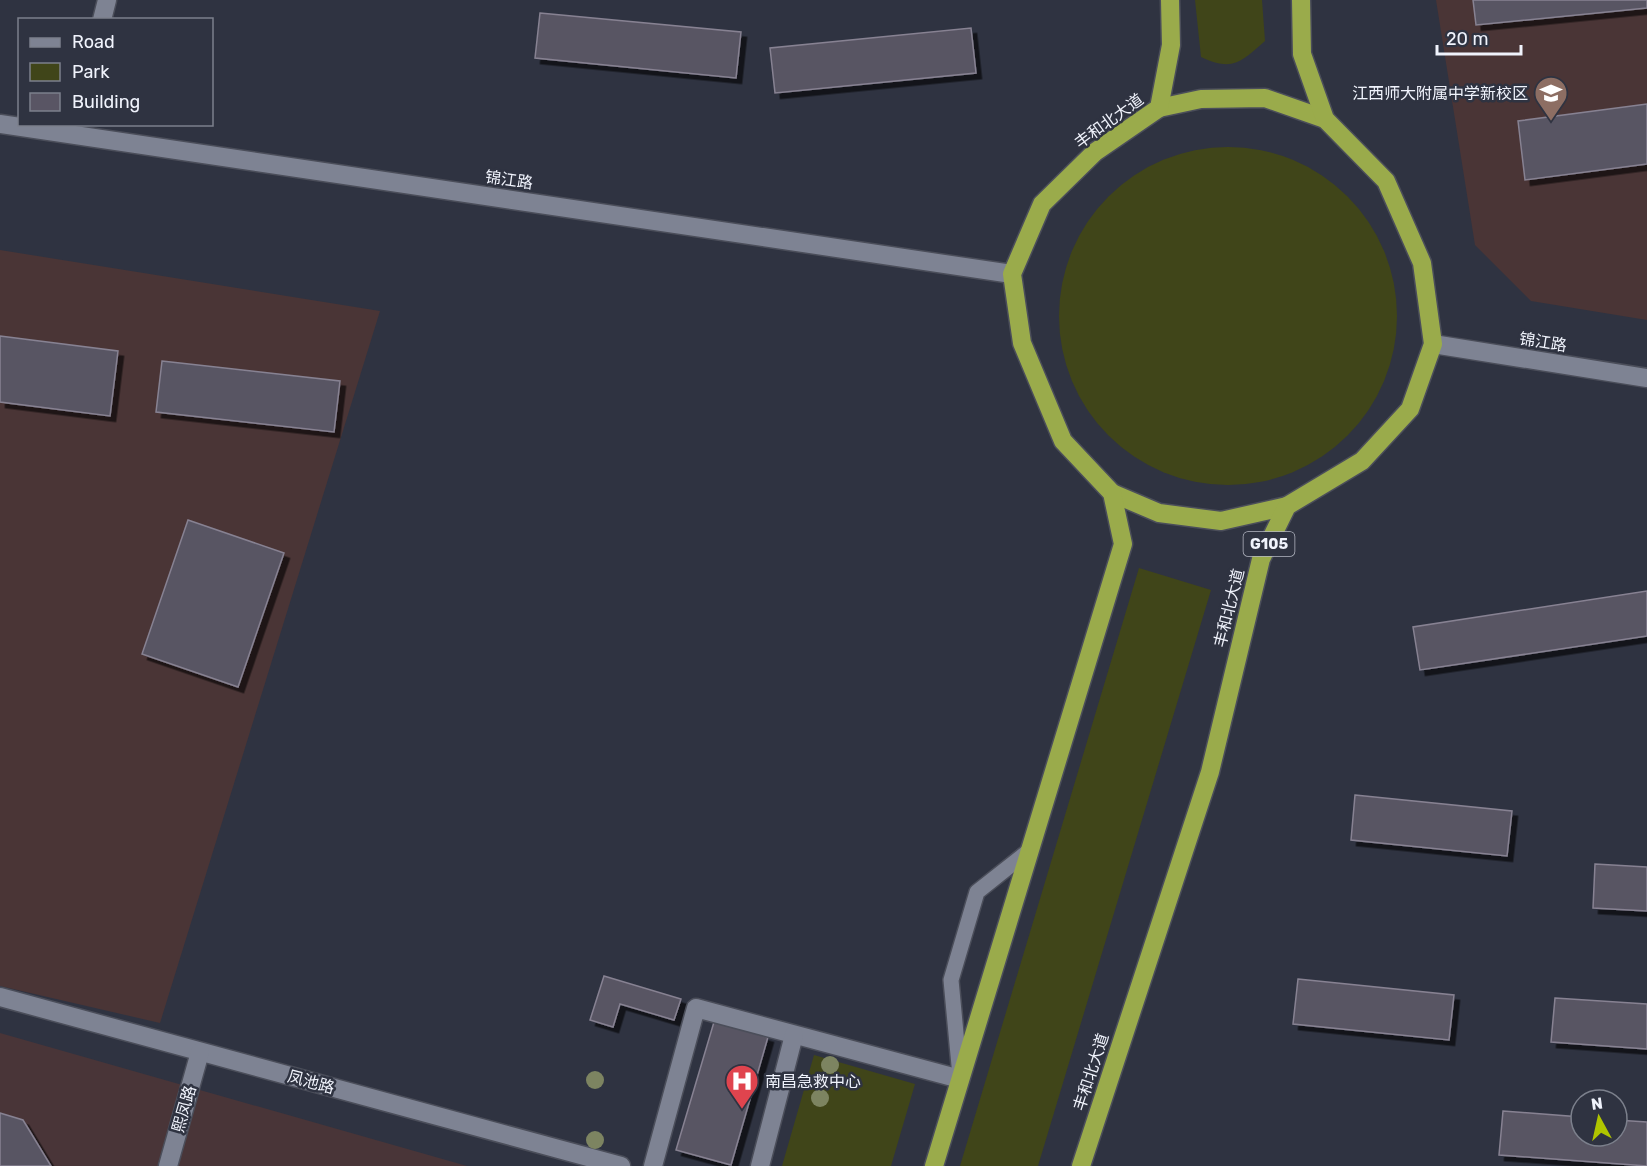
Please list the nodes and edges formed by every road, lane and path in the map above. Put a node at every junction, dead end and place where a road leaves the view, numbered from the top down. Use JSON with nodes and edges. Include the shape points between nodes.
{"nodes":[{"id":1,"x":107,"y":0,"type":"edge"},
{"id":2,"x":1170,"y":0,"type":"edge"},
{"id":3,"x":1300,"y":0,"type":"edge"},
{"id":4,"x":102,"y":18,"type":"edge"},
{"id":5,"x":1159,"y":108,"type":"junction"},
{"id":6,"x":1325,"y":119,"type":"junction"},
{"id":7,"x":0,"y":124,"type":"edge"},
{"id":8,"x":18,"y":125,"type":"edge"},
{"id":9,"x":26,"y":126,"type":"edge"},
{"id":10,"x":78,"y":130,"type":"edge"},
{"id":11,"x":1012,"y":274,"type":"junction"},
{"id":12,"x":1433,"y":344,"type":"junction"},
{"id":13,"x":1647,"y":378,"type":"edge"},
{"id":14,"x":1112,"y":493,"type":"junction"},
{"id":15,"x":1287,"y":506,"type":"junction"},
{"id":16,"x":1030,"y":850,"type":"junction"},
{"id":17,"x":0,"y":998,"type":"edge"},
{"id":18,"x":794,"y":1035,"type":"junction"},
{"id":19,"x":200,"y":1052,"type":"junction"},
{"id":20,"x":960,"y":1079,"type":"junction"},
{"id":21,"x":168,"y":1166,"type":"edge"},
{"id":22,"x":621,"y":1166,"type":"edge"},
{"id":23,"x":653,"y":1166,"type":"edge"},
{"id":24,"x":760,"y":1166,"type":"edge"},
{"id":25,"x":934,"y":1166,"type":"edge"},
{"id":26,"x":1082,"y":1166,"type":"edge"}],
"edges":[{"from":1,"to":4,"type":"street"},
{"from":2,"to":5,"type":"highway","name":"丰和北大道","via":[[1172,45]]},
{"from":3,"to":6,"type":"highway","via":[[1302,54]]},
{"from":5,"to":6,"type":"highway","via":[[1202,99],[1264,98]]},
{"from":5,"to":11,"type":"highway","name":"丰和北大道","via":[[1095,152],[1042,204]]},
{"from":6,"to":12,"type":"highway","via":[[1386,181],[1422,263]]},
{"from":7,"to":8,"type":"street","name":"锦江路"},
{"from":9,"to":10,"type":"street","name":"锦江路"},
{"from":10,"to":11,"type":"street","name":"锦江路"},
{"from":11,"to":14,"type":"highway","via":[[1022,343],[1063,441]]},
{"from":12,"to":13,"type":"street","name":"锦江路"},
{"from":12,"to":15,"type":"highway","via":[[1410,409],[1362,461]]},
{"from":14,"to":15,"type":"highway","via":[[1159,513],[1221,521]]},
{"from":14,"to":16,"type":"highway","via":[[1123,544]]},
{"from":15,"to":26,"type":"highway","name":"丰和北大道","number":"G105","via":[[1262,559],[1210,772]]},
{"from":16,"to":20,"type":"highway"},
{"from":16,"to":20,"type":"lane","via":[[977,892],[951,980]]},
{"from":17,"to":19,"type":"street","name":"凤池路"},
{"from":18,"to":20,"type":"street"},
{"from":18,"to":23,"type":"street","via":[[696,1008]]},
{"from":18,"to":24,"type":"street"},
{"from":19,"to":21,"type":"street","name":"熙凤路"},
{"from":19,"to":22,"type":"street","name":"凤池路"},
{"from":20,"to":25,"type":"highway"}]}
